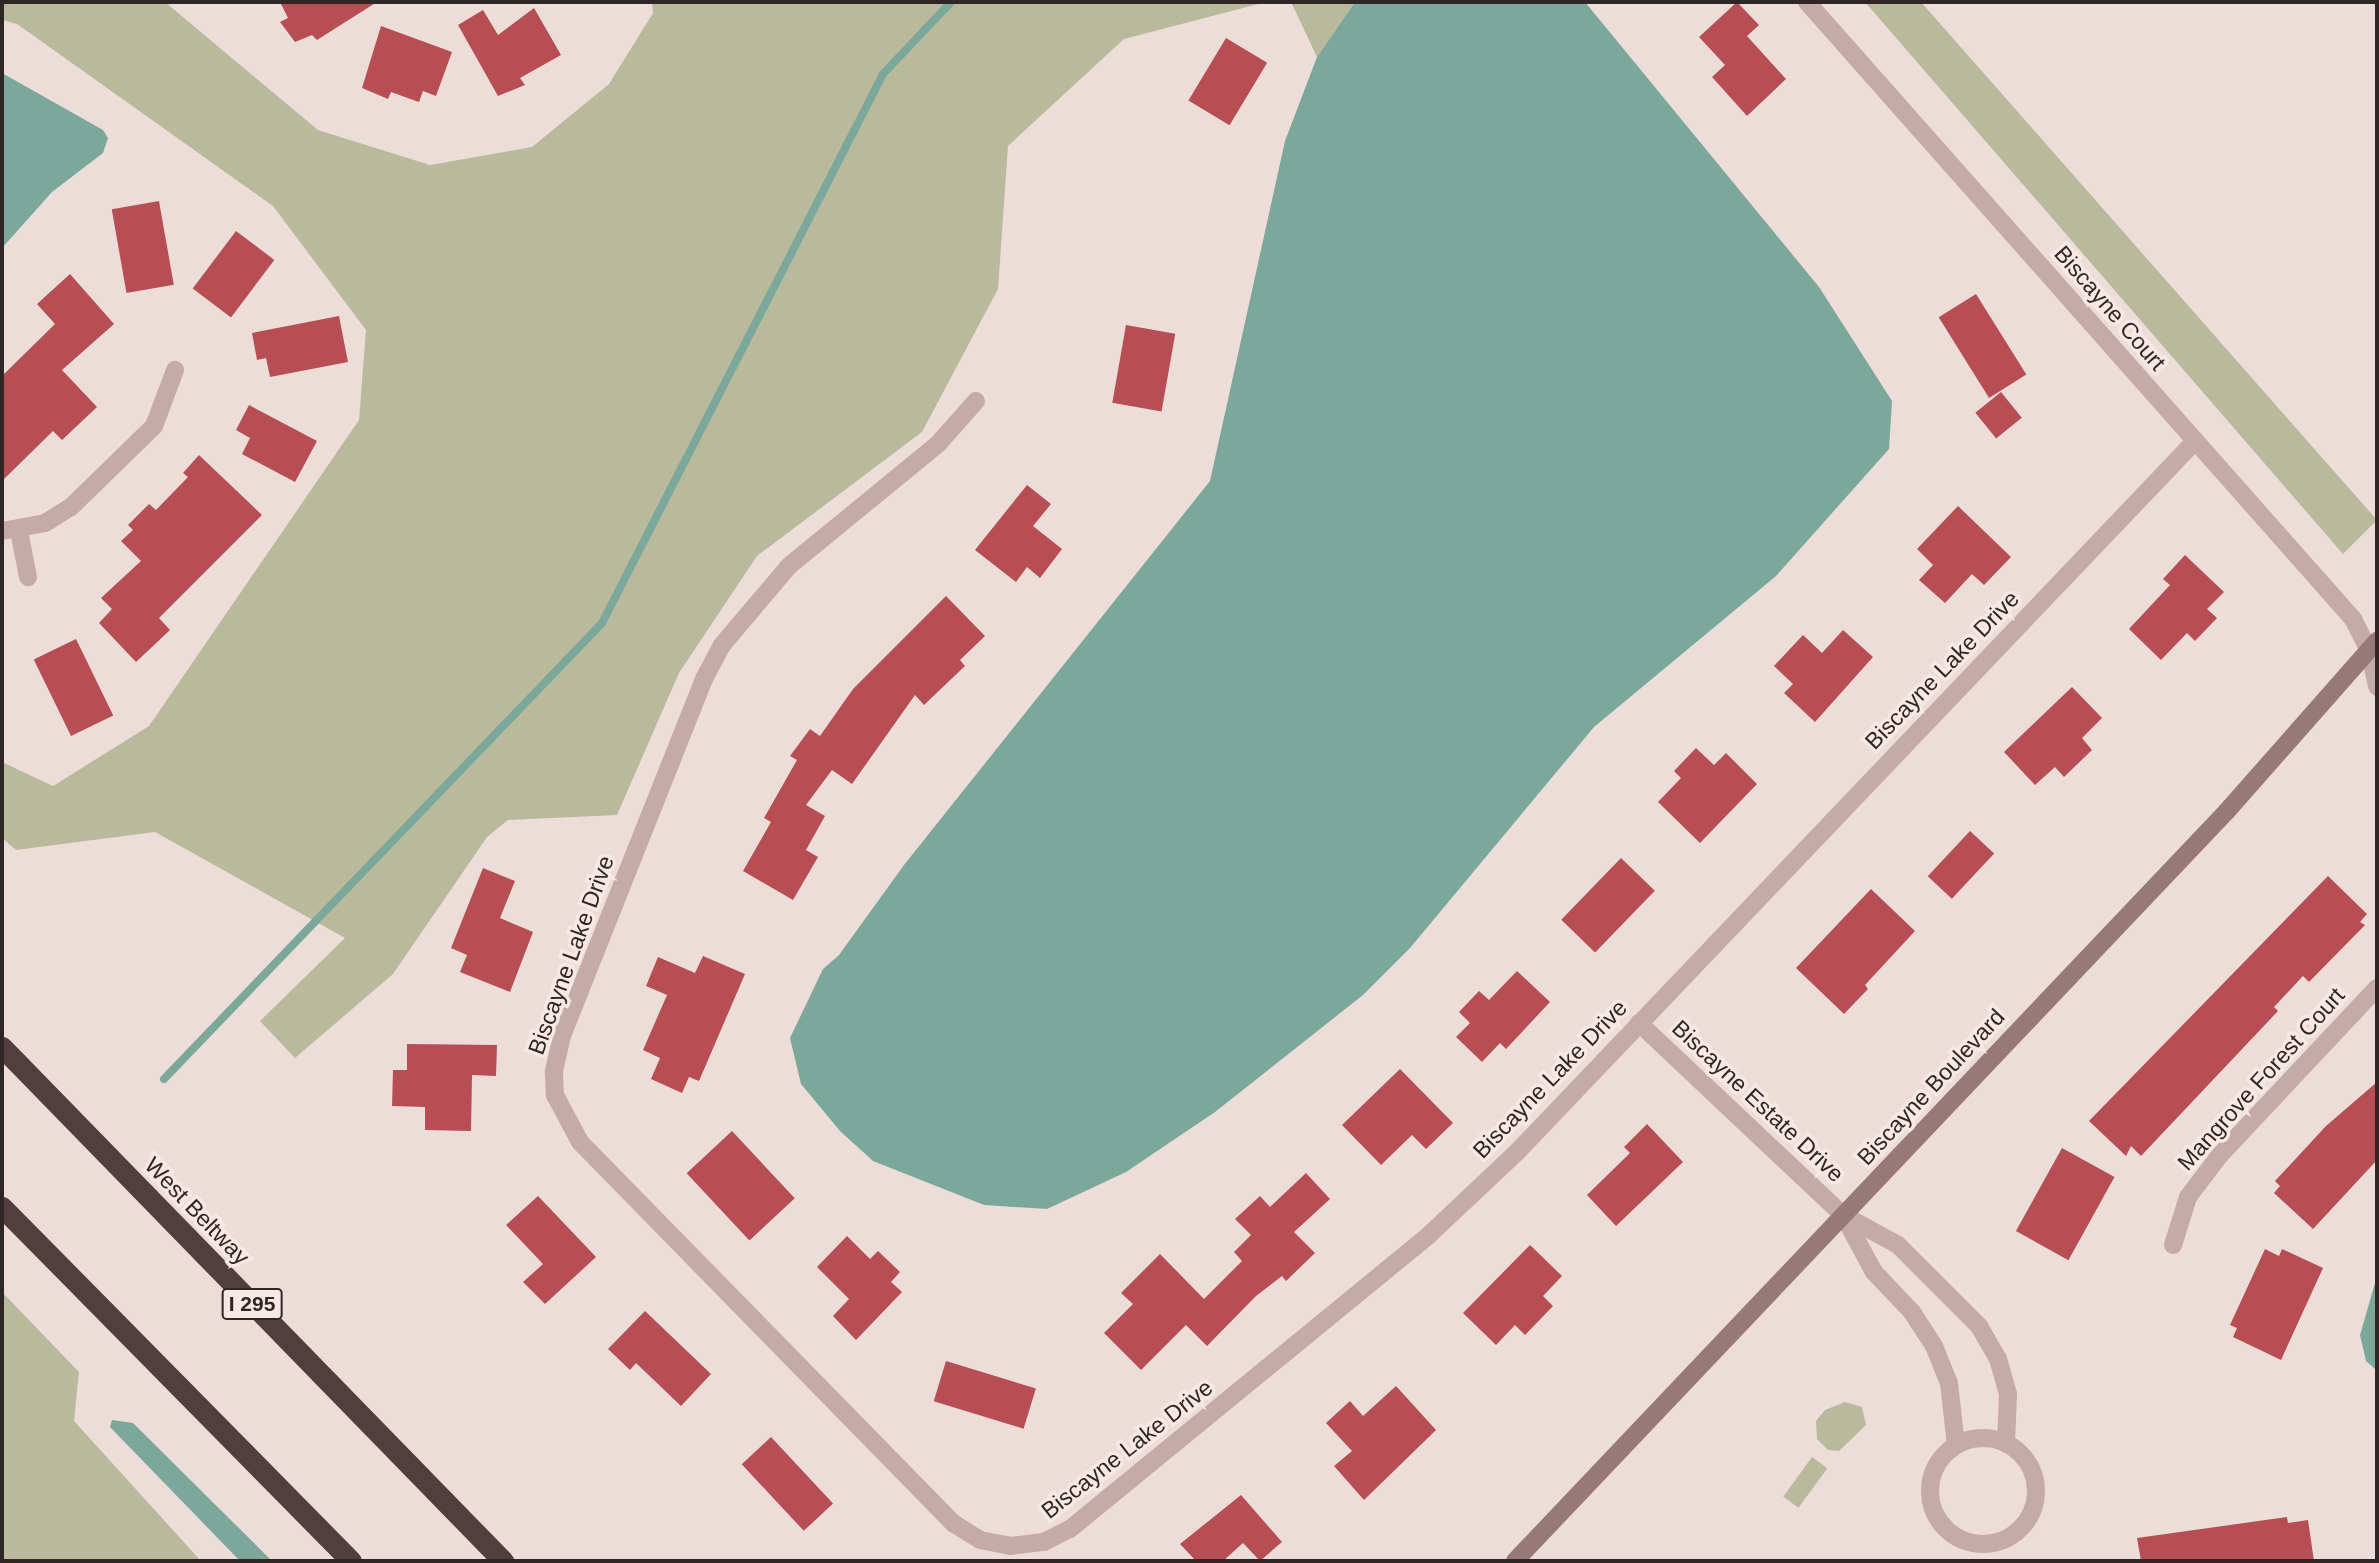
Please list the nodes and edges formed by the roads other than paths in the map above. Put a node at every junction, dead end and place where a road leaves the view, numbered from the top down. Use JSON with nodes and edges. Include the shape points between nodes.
{"nodes":[{"id":1,"x":1807,"y":2,"type":"edge"},
{"id":2,"x":175,"y":370,"type":"dead end"},
{"id":3,"x":976,"y":401,"type":"dead end"},
{"id":4,"x":2194,"y":441,"type":"junction"},
{"id":5,"x":10,"y":531,"type":"edge"},
{"id":6,"x":28,"y":577,"type":"dead end"},
{"id":7,"x":2375,"y":649,"type":"edge"},
{"id":8,"x":2377,"y":687,"type":"edge"},
{"id":9,"x":2377,"y":988,"type":"edge"},
{"id":10,"x":1639,"y":1023,"type":"junction"},
{"id":11,"x":2,"y":1047,"type":"edge"},
{"id":12,"x":2,"y":1207,"type":"edge"},
{"id":13,"x":1843,"y":1215,"type":"junction"},
{"id":14,"x":2173,"y":1245,"type":"dead end"},
{"id":15,"x":2006,"y":1443,"type":"junction"},
{"id":16,"x":1956,"y":1445,"type":"junction"},
{"id":17,"x":351,"y":1561,"type":"edge"},
{"id":18,"x":503,"y":1561,"type":"edge"},
{"id":19,"x":1515,"y":1561,"type":"edge"}],
"edges":[{"from":1,"to":4,"type":"street","name":"Biscayne Court"},
{"from":2,"to":5,"type":"street","via":[[154,426],[71,507],[45,523]]},
{"from":3,"to":10,"type":"street","name":"Biscayne Lake Drive","via":[[938,444],[789,566],[722,645],[704,679],[562,1036],[554,1072],[555,1095],[580,1142],[953,1523],[980,1540],[1010,1545],[1044,1542],[1070,1529],[1430,1234],[1519,1150]]},
{"from":4,"to":7,"type":"street","name":"Biscayne Court"},
{"from":4,"to":10,"type":"street","name":"Biscayne Lake Drive"},
{"from":5,"to":6,"type":"street"},
{"from":7,"to":8,"type":"street","name":"Biscayne Court"},
{"from":7,"to":13,"type":"street","name":"Biscayne Boulevard"},
{"from":9,"to":14,"type":"street","name":"Mangrove Forest Court","via":[[2220,1155],[2188,1197]]},
{"from":10,"to":13,"type":"street","name":"Biscayne Estate Drive"},
{"from":11,"to":18,"type":"highway","name":"West Beltway","number":"I 295"},
{"from":12,"to":17,"type":"highway"},
{"from":13,"to":15,"type":"street","via":[[1898,1245],[1979,1326],[1998,1359],[2008,1394]]},
{"from":13,"to":16,"type":"street","via":[[1869,1266],[1912,1312],[1934,1346],[1949,1383]]},
{"from":13,"to":19,"type":"street","name":"Biscayne Boulevard"},
{"from":15,"to":16,"type":"street","via":[[1972,1438]]},
{"from":15,"to":16,"type":"street","via":[[2031,1466],[2036,1501],[2018,1531],[1986,1544],[1952,1534],[1932,1505],[1934,1470]]}]}
